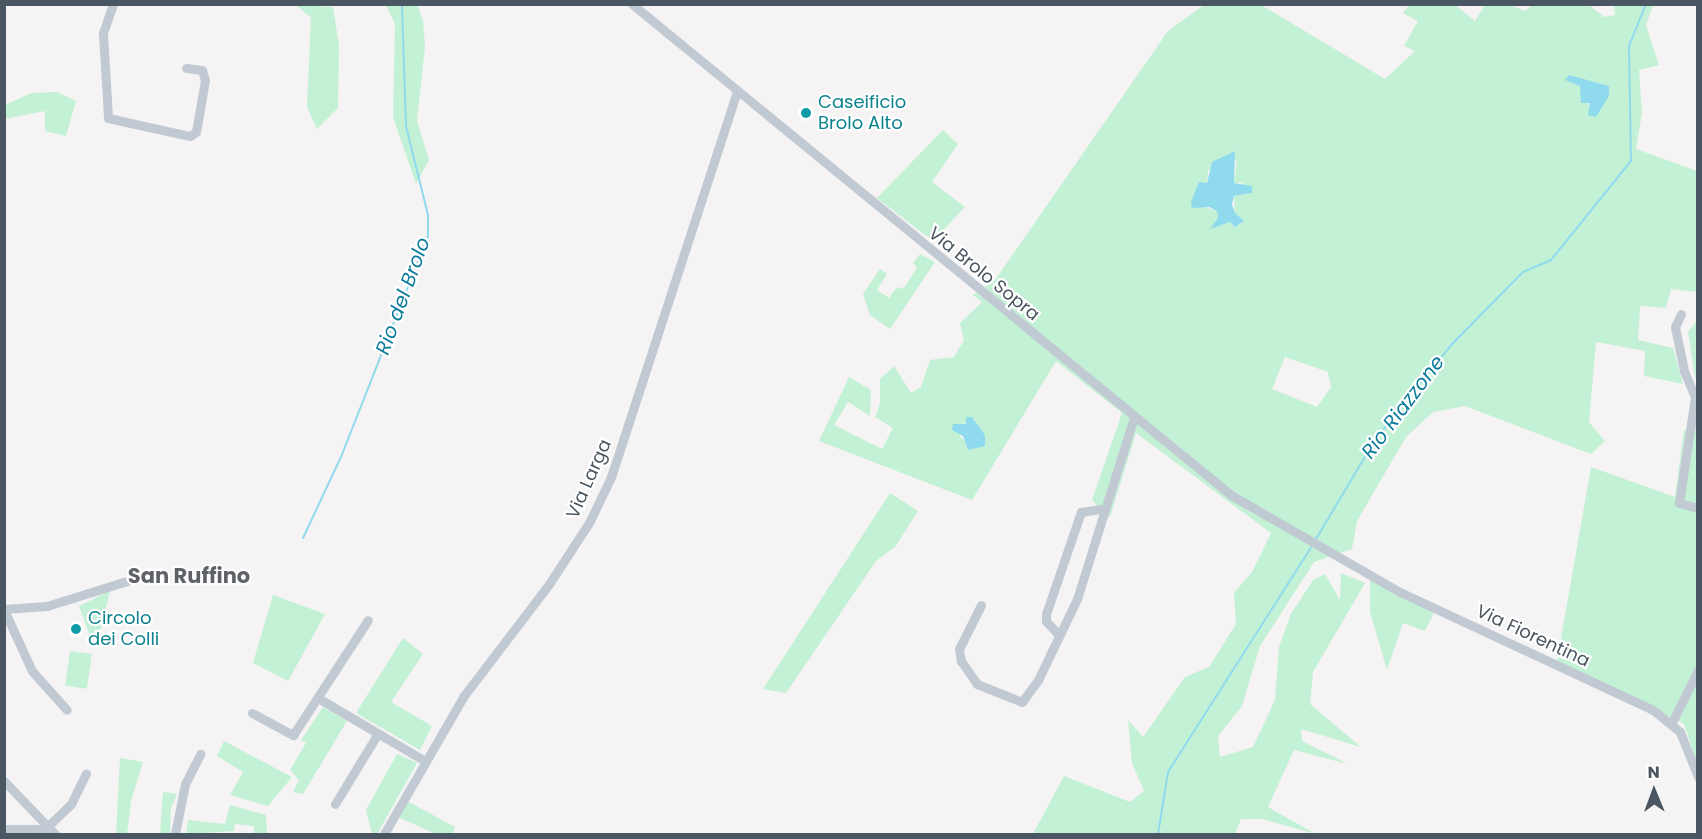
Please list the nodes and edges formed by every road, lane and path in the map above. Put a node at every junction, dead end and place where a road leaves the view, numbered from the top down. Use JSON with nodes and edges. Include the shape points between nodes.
{"nodes":[{"id":1,"x":113,"y":4,"type":"edge"},
{"id":2,"x":632,"y":4,"type":"edge"},
{"id":3,"x":186,"y":68,"type":"dead end"},
{"id":4,"x":736,"y":94,"type":"junction"},
{"id":5,"x":1681,"y":314,"type":"dead end"},
{"id":6,"x":1134,"y":417,"type":"junction"},
{"id":7,"x":1106,"y":508,"type":"junction"},
{"id":8,"x":1698,"y":508,"type":"edge"},
{"id":9,"x":1328,"y":553,"type":"joint"},
{"id":10,"x":127,"y":581,"type":"dead end"},
{"id":11,"x":981,"y":605,"type":"dead end"},
{"id":12,"x":4,"y":610,"type":"edge"},
{"id":13,"x":368,"y":620,"type":"dead end"},
{"id":14,"x":1058,"y":634,"type":"junction"},
{"id":15,"x":1698,"y":670,"type":"edge"},
{"id":16,"x":318,"y":698,"type":"junction"},
{"id":17,"x":66,"y":710,"type":"dead end"},
{"id":18,"x":252,"y":713,"type":"dead end"},
{"id":19,"x":1672,"y":722,"type":"junction"},
{"id":20,"x":377,"y":735,"type":"junction"},
{"id":21,"x":200,"y":754,"type":"dead end"},
{"id":22,"x":424,"y":761,"type":"junction"},
{"id":23,"x":86,"y":773,"type":"dead end"},
{"id":24,"x":1698,"y":777,"type":"edge"},
{"id":25,"x":4,"y":781,"type":"edge"},
{"id":26,"x":335,"y":804,"type":"dead end"},
{"id":27,"x":48,"y":826,"type":"junction"},
{"id":28,"x":4,"y":829,"type":"edge"},
{"id":29,"x":55,"y":834,"type":"edge"},
{"id":30,"x":175,"y":834,"type":"edge"},
{"id":31,"x":384,"y":834,"type":"edge"}],
"edges":[{"from":1,"to":3,"type":"street","via":[[103,33],[108,118],[190,136],[196,132],[205,80],[202,70]]},
{"from":2,"to":4,"type":"street","name":"Via Brolo Sopra"},
{"from":4,"to":6,"type":"street","name":"Via Brolo Sopra"},
{"from":4,"to":22,"type":"street","name":"Via Larga","via":[[612,477],[549,584],[463,697]]},
{"from":5,"to":8,"type":"street","via":[[1675,327],[1684,371],[1695,397],[1679,503]]},
{"from":6,"to":7,"type":"street"},
{"from":6,"to":9,"type":"street","name":"Via Brolo Sopra","via":[[1231,495]]},
{"from":7,"to":14,"type":"street","via":[[1077,599]]},
{"from":7,"to":14,"type":"street","via":[[1081,512],[1046,614],[1046,621]]},
{"from":9,"to":19,"type":"street","name":"Via Fiorentina","via":[[1427,605],[1614,690]]},
{"from":10,"to":12,"type":"street","via":[[47,606]]},
{"from":11,"to":14,"type":"street","via":[[959,649],[961,662],[977,684],[1009,700],[1022,702],[1038,680]]},
{"from":12,"to":17,"type":"street","via":[[32,671]]},
{"from":13,"to":16,"type":"street"},
{"from":15,"to":19,"type":"street"},
{"from":16,"to":18,"type":"street","via":[[293,735]]},
{"from":16,"to":20,"type":"street"},
{"from":19,"to":24,"type":"street","via":[[1685,740]]},
{"from":20,"to":22,"type":"street"},
{"from":20,"to":26,"type":"street"},
{"from":21,"to":30,"type":"street","via":[[185,784]]},
{"from":22,"to":31,"type":"street","name":"Via Larga"},
{"from":23,"to":27,"type":"street","via":[[72,804]]},
{"from":25,"to":27,"type":"street"},
{"from":27,"to":28,"type":"street","via":[[38,831]]},
{"from":27,"to":29,"type":"street"}]}
